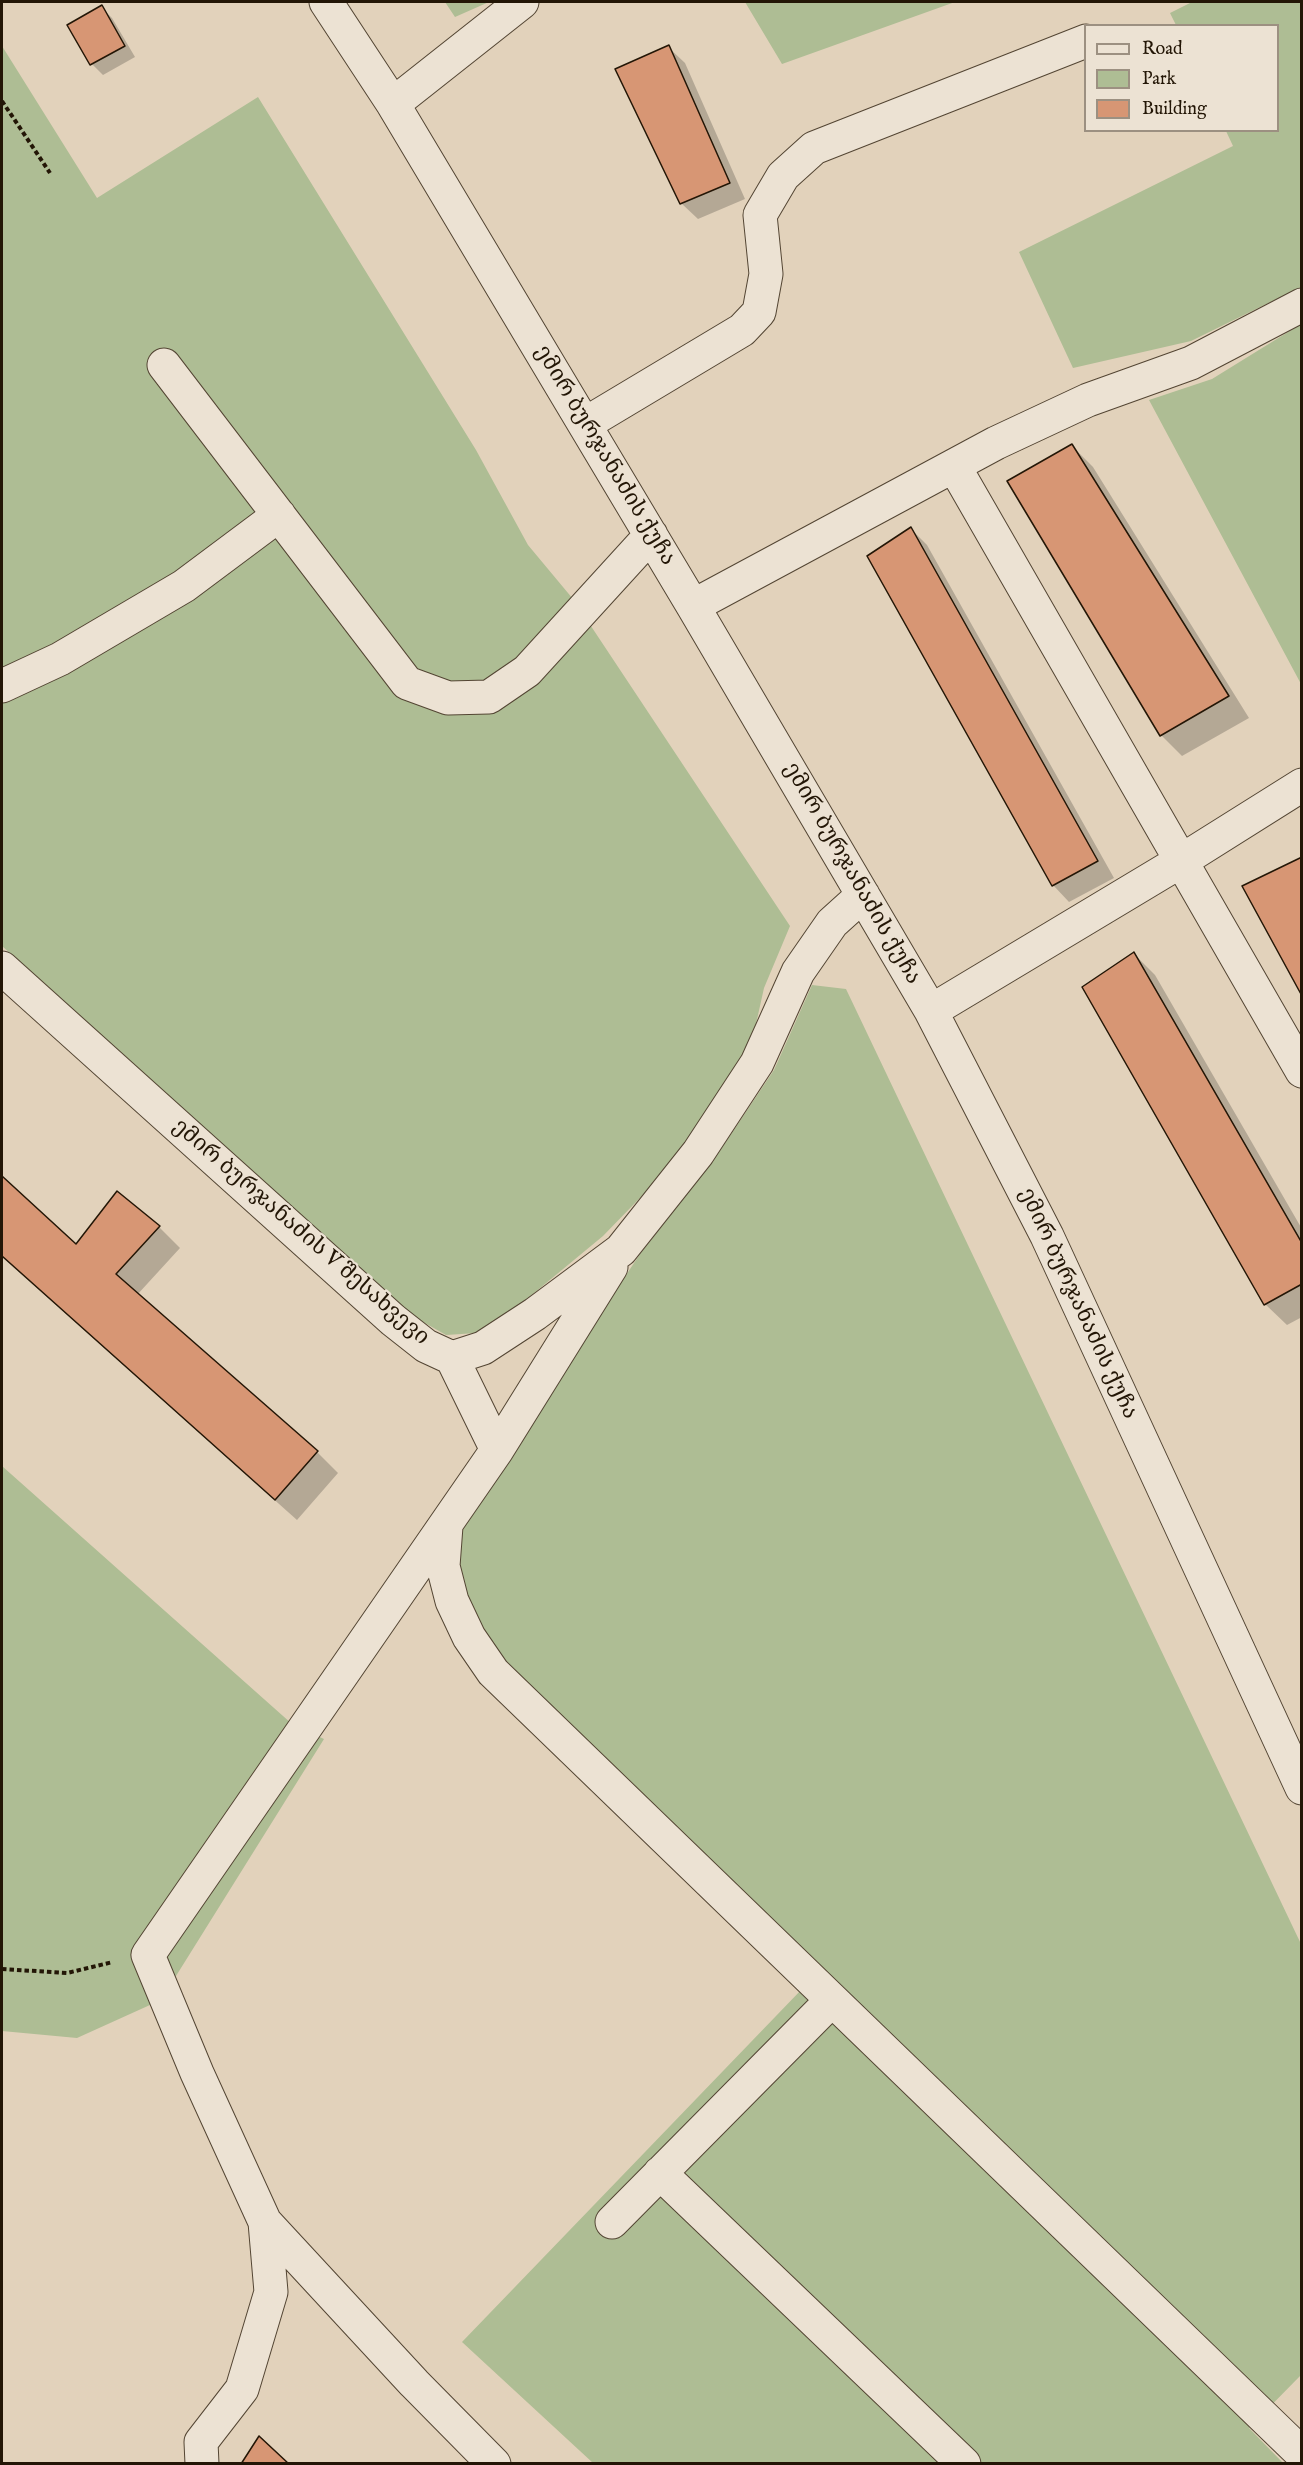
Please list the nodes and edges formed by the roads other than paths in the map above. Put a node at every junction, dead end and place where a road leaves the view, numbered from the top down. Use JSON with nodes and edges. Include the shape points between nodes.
{"nodes":[{"id":1,"x":326,"y":2,"type":"edge"},
{"id":2,"x":522,"y":2,"type":"edge"},
{"id":3,"x":1084,"y":42,"type":"edge"},
{"id":4,"x":393,"y":104,"type":"junction"},
{"id":5,"x":1302,"y":305,"type":"edge"},
{"id":6,"x":164,"y":365,"type":"dead end"},
{"id":7,"x":585,"y":424,"type":"junction"},
{"id":8,"x":954,"y":466,"type":"junction"},
{"id":9,"x":279,"y":515,"type":"junction"},
{"id":10,"x":651,"y":535,"type":"junction"},
{"id":11,"x":693,"y":606,"type":"junction"},
{"id":12,"x":2,"y":686,"type":"edge"},
{"id":13,"x":1302,"y":785,"type":"edge"},
{"id":14,"x":1181,"y":861,"type":"junction"},
{"id":15,"x":863,"y":894,"type":"junction"},
{"id":16,"x":2,"y":968,"type":"edge"},
{"id":17,"x":932,"y":1011,"type":"junction"},
{"id":18,"x":1302,"y":1071,"type":"edge"},
{"id":19,"x":621,"y":1250,"type":"junction"},
{"id":20,"x":452,"y":1358,"type":"junction"},
{"id":21,"x":497,"y":1449,"type":"junction"},
{"id":22,"x":446,"y":1526,"type":"junction"},
{"id":23,"x":1302,"y":1788,"type":"edge"},
{"id":24,"x":832,"y":2000,"type":"junction"},
{"id":25,"x":660,"y":2173,"type":"junction"},
{"id":26,"x":265,"y":2222,"type":"junction"},
{"id":27,"x":612,"y":2222,"type":"dead end"},
{"id":28,"x":1302,"y":2454,"type":"edge"},
{"id":29,"x":202,"y":2463,"type":"edge"},
{"id":30,"x":494,"y":2463,"type":"edge"},
{"id":31,"x":964,"y":2463,"type":"edge"}],
"edges":[{"from":1,"to":4,"type":"street","name":"ემირ ბურჯანაძის ქუჩა"},
{"from":2,"to":4,"type":"street"},
{"from":3,"to":7,"type":"street","via":[[814,148],[783,176],[760,215],[766,274],[759,312],[742,330]]},
{"from":4,"to":7,"type":"street","name":"ემირ ბურჯანაძის ქუჩა"},
{"from":5,"to":8,"type":"street","via":[[1191,363],[1088,400]]},
{"from":6,"to":9,"type":"street"},
{"from":7,"to":10,"type":"street","name":"ემირ ბურჯანაძის ქუჩა"},
{"from":8,"to":11,"type":"street"},
{"from":8,"to":14,"type":"street"},
{"from":9,"to":10,"type":"street","via":[[407,682],[448,698],[489,697],[527,671]]},
{"from":9,"to":12,"type":"street","via":[[184,586],[60,659]]},
{"from":10,"to":11,"type":"street","name":"ემირ ბურჯანაძის ქუჩა"},
{"from":11,"to":15,"type":"street","name":"ემირ ბურჯანაძის ქუჩა"},
{"from":13,"to":14,"type":"street"},
{"from":14,"to":17,"type":"street"},
{"from":14,"to":18,"type":"street"},
{"from":15,"to":17,"type":"street","name":"ემირ ბურჯანაძის ქუჩა"},
{"from":15,"to":19,"type":"street","name":"ემირ ბურჯანაძის V შესახვევი","via":[[832,923],[798,972],[757,1063],[698,1153]]},
{"from":16,"to":20,"type":"street","name":"ემირ ბურჯანაძის V შესახვევი","via":[[393,1320],[426,1346]]},
{"from":17,"to":23,"type":"street","name":"ემირ ბურჯანაძის ქუჩა","via":[[1047,1236]]},
{"from":19,"to":20,"type":"street","name":"ემირ ბურჯანაძის V შესახვევი","via":[[492,1342]]},
{"from":19,"to":21,"type":"street"},
{"from":20,"to":21,"type":"street"},
{"from":21,"to":22,"type":"street"},
{"from":22,"to":24,"type":"street","via":[[443,1566],[452,1601],[469,1637],[493,1672]]},
{"from":22,"to":26,"type":"street","via":[[148,1955]]},
{"from":24,"to":25,"type":"street"},
{"from":24,"to":28,"type":"street"},
{"from":25,"to":27,"type":"street"},
{"from":25,"to":31,"type":"street"},
{"from":26,"to":29,"type":"street","via":[[271,2292],[242,2389],[201,2442]]},
{"from":26,"to":30,"type":"street"}]}
